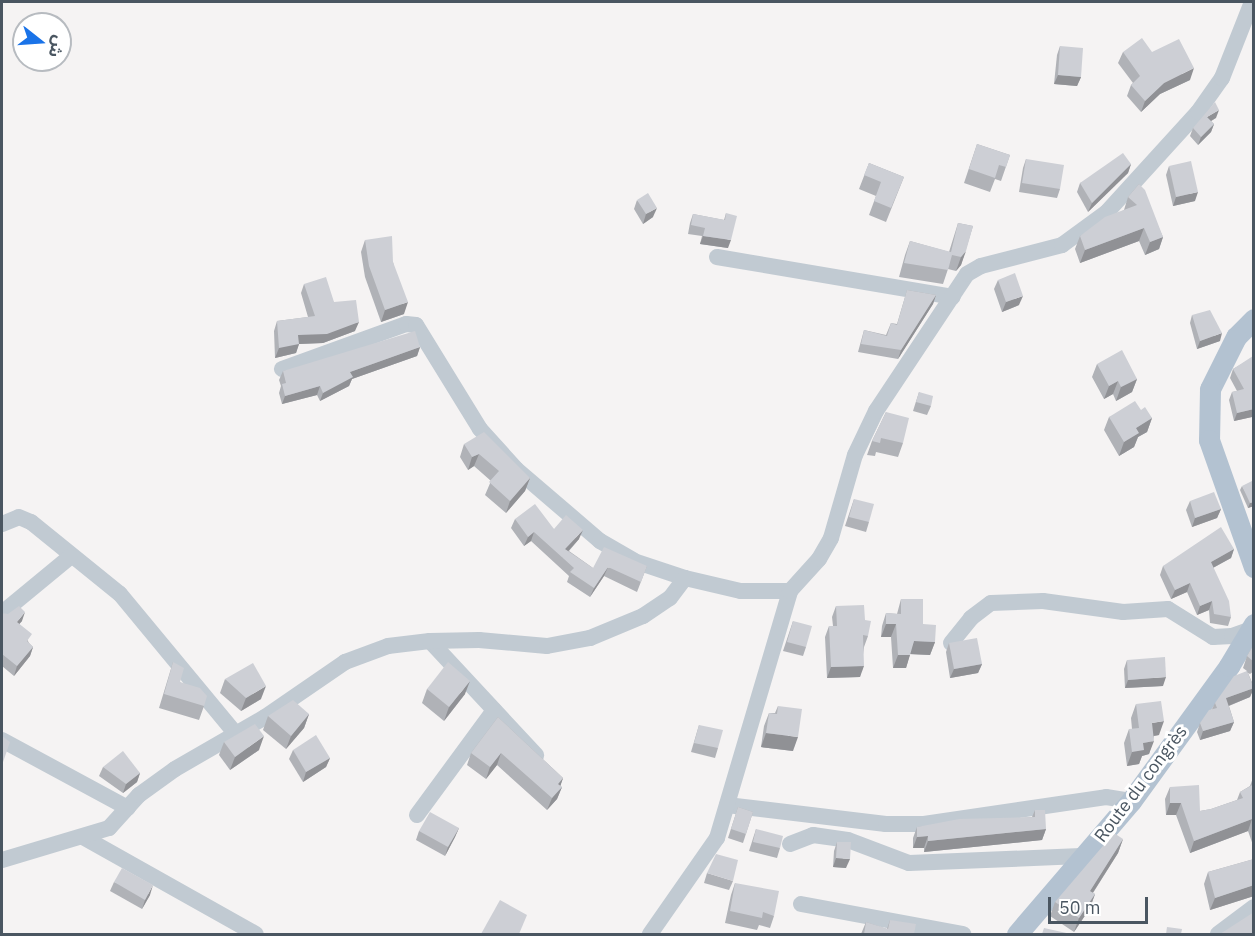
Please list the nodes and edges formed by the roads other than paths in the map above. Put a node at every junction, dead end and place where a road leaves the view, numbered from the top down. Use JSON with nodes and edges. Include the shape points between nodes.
{"nodes":[{"id":1,"x":1252,"y":2,"type":"edge"},
{"id":2,"x":717,"y":257,"type":"dead end"},
{"id":3,"x":952,"y":297,"type":"junction"},
{"id":4,"x":1254,"y":319,"type":"edge"},
{"id":5,"x":282,"y":369,"type":"edge"},
{"id":6,"x":2,"y":524,"type":"edge"},
{"id":7,"x":70,"y":557,"type":"junction"},
{"id":8,"x":1253,"y":561,"type":"edge"},
{"id":9,"x":685,"y":578,"type":"junction"},
{"id":10,"x":790,"y":591,"type":"junction"},
{"id":11,"x":2,"y":613,"type":"edge"},
{"id":12,"x":1252,"y":627,"type":"edge"},
{"id":13,"x":430,"y":641,"type":"junction"},
{"id":14,"x":951,"y":643,"type":"edge"},
{"id":15,"x":494,"y":710,"type":"junction"},
{"id":16,"x":235,"y":733,"type":"junction"},
{"id":17,"x":2,"y":740,"type":"edge"},
{"id":18,"x":550,"y":771,"type":"edge"},
{"id":19,"x":1131,"y":801,"type":"junction"},
{"id":20,"x":727,"y":805,"type":"junction"},
{"id":21,"x":128,"y":808,"type":"junction"},
{"id":22,"x":417,"y":816,"type":"dead end"},
{"id":23,"x":83,"y":837,"type":"junction"},
{"id":24,"x":790,"y":844,"type":"dead end"},
{"id":25,"x":1087,"y":856,"type":"junction"},
{"id":26,"x":2,"y":860,"type":"edge"},
{"id":27,"x":801,"y":904,"type":"dead end"},
{"id":28,"x":1254,"y":907,"type":"edge"},
{"id":29,"x":256,"y":934,"type":"edge"},
{"id":30,"x":650,"y":934,"type":"edge"},
{"id":31,"x":963,"y":934,"type":"edge"},
{"id":32,"x":1017,"y":934,"type":"edge"},
{"id":33,"x":1218,"y":934,"type":"edge"}],
"edges":[{"from":1,"to":3,"type":"street","via":[[1222,78],[1198,112],[1107,212],[1062,245],[974,270]]},
{"from":2,"to":3,"type":"street"},
{"from":3,"to":10,"type":"street","via":[[876,411],[855,455],[831,538],[819,559]]},
{"from":4,"to":8,"type":"main road","via":[[1236,337],[1210,389],[1209,440]]},
{"from":5,"to":9,"type":"street","via":[[406,324],[416,325],[480,429],[516,470],[600,541],[634,561]]},
{"from":6,"to":7,"type":"street","via":[[19,517],[31,522]]},
{"from":7,"to":11,"type":"street"},
{"from":7,"to":16,"type":"street","via":[[133,606]]},
{"from":9,"to":10,"type":"street","via":[[741,591]]},
{"from":9,"to":13,"type":"street","via":[[670,598],[643,616],[590,638],[546,645]]},
{"from":10,"to":20,"type":"street"},
{"from":12,"to":14,"type":"street","via":[[1232,636],[1213,638],[1168,609],[1123,612],[1043,601],[990,603],[976,612]]},
{"from":12,"to":19,"type":"main road","name":"Route du congrès"},
{"from":13,"to":15,"type":"street"},
{"from":13,"to":16,"type":"street","via":[[388,646],[345,662]]},
{"from":15,"to":18,"type":"street"},
{"from":15,"to":22,"type":"street"},
{"from":16,"to":21,"type":"street","via":[[175,769]]},
{"from":17,"to":21,"type":"street"},
{"from":19,"to":20,"type":"street","via":[[1106,797],[914,824],[793,815]]},
{"from":19,"to":25,"type":"main road","name":"Route du congrès"},
{"from":20,"to":30,"type":"street","via":[[717,838]]},
{"from":21,"to":23,"type":"street","via":[[109,828]]},
{"from":23,"to":26,"type":"street","via":[[39,846]]},
{"from":23,"to":29,"type":"street"},
{"from":24,"to":25,"type":"street","via":[[813,835],[848,840],[909,863]]},
{"from":25,"to":32,"type":"main road","name":"Route du congrès"},
{"from":27,"to":31,"type":"street"},
{"from":28,"to":33,"type":"street"}]}
